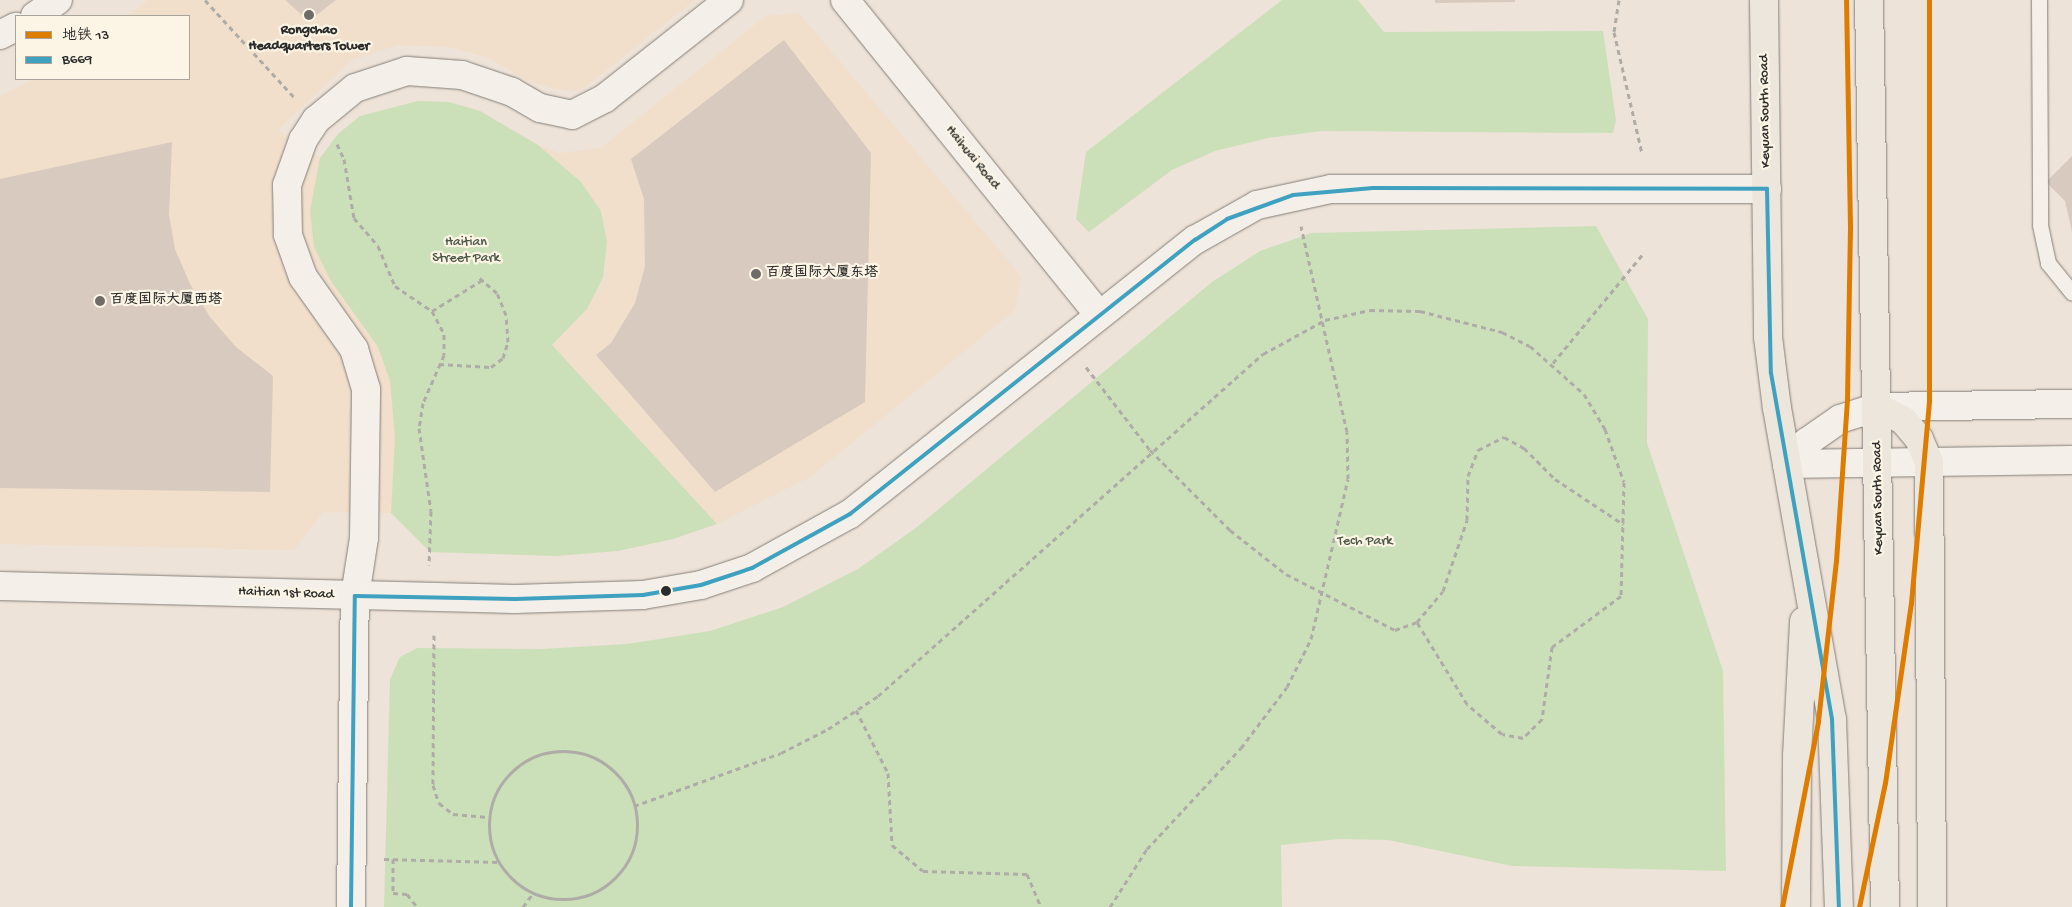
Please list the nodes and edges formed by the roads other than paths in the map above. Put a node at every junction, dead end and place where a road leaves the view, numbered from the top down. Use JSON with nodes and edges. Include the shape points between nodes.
{"nodes":[{"id":1,"x":58,"y":0,"type":"edge"},
{"id":2,"x":729,"y":0,"type":"edge"},
{"id":3,"x":845,"y":0,"type":"edge"},
{"id":4,"x":1764,"y":0,"type":"edge"},
{"id":5,"x":1870,"y":0,"type":"edge"},
{"id":6,"x":2039,"y":0,"type":"edge"},
{"id":7,"x":36,"y":15,"type":"edge"},
{"id":8,"x":15,"y":28,"type":"edge"},
{"id":9,"x":0,"y":35,"type":"edge"},
{"id":10,"x":1767,"y":189,"type":"junction"},
{"id":11,"x":2072,"y":293,"type":"edge"},
{"id":12,"x":1099,"y":315,"type":"junction"},
{"id":13,"x":2072,"y":404,"type":"edge"},
{"id":14,"x":1877,"y":407,"type":"junction"},
{"id":15,"x":2072,"y":460,"type":"edge"},
{"id":16,"x":1878,"y":462,"type":"junction"},
{"id":17,"x":1929,"y":462,"type":"junction"},
{"id":18,"x":1787,"y":464,"type":"junction"},
{"id":19,"x":1807,"y":574,"type":"junction"},
{"id":20,"x":0,"y":586,"type":"edge"},
{"id":21,"x":355,"y":596,"type":"junction"},
{"id":22,"x":350,"y":907,"type":"edge"},
{"id":23,"x":1796,"y":907,"type":"edge"},
{"id":24,"x":1839,"y":907,"type":"edge"},
{"id":25,"x":1886,"y":907,"type":"edge"},
{"id":26,"x":1932,"y":907,"type":"edge"}],
"edges":[{"from":1,"to":7,"type":"street"},
{"from":2,"to":21,"type":"street","via":[[605,98],[572,115],[540,108],[512,92],[462,75],[434,70],[407,71],[355,88],[316,120],[293,162],[285,208],[288,235],[300,271],[347,336],[364,376],[367,407],[364,538]]},
{"from":3,"to":12,"type":"street","name":"Haihuai Road"},
{"from":4,"to":10,"type":"main road","name":"Keyuan South Road"},
{"from":5,"to":14,"type":"main road","name":"Keyuan South Road"},
{"from":6,"to":11,"type":"lane","via":[[2040,225],[2048,263]]},
{"from":8,"to":9,"type":"street"},
{"from":10,"to":12,"type":"street","name":"Haitian 1st Road","via":[[1373,188],[1293,195],[1227,219]]},
{"from":10,"to":18,"type":"main road","name":"Keyuan South Road","via":[[1768,337]]},
{"from":12,"to":21,"type":"street","name":"Haitian 1st Road","via":[[850,514],[752,568],[701,584],[633,595],[525,599]]},
{"from":13,"to":14,"type":"street"},
{"from":14,"to":16,"type":"main road","name":"Keyuan South Road"},
{"from":14,"to":17,"type":"main road","via":[[1904,421],[1919,439]]},
{"from":14,"to":18,"type":"street","via":[[1840,419],[1807,442]]},
{"from":15,"to":17,"type":"street"},
{"from":16,"to":17,"type":"street"},
{"from":16,"to":18,"type":"street"},
{"from":16,"to":25,"type":"main road","name":"Keyuan South Road"},
{"from":17,"to":26,"type":"main road"},
{"from":18,"to":19,"type":"main road","name":"Keyuan South Road"},
{"from":19,"to":23,"type":"main road","via":[[1797,756]]},
{"from":19,"to":24,"type":"main road","name":"Keyuan South Road","via":[[1832,719]]},
{"from":20,"to":21,"type":"street","name":"Haitian 1st Road"},
{"from":21,"to":22,"type":"street"}]}
